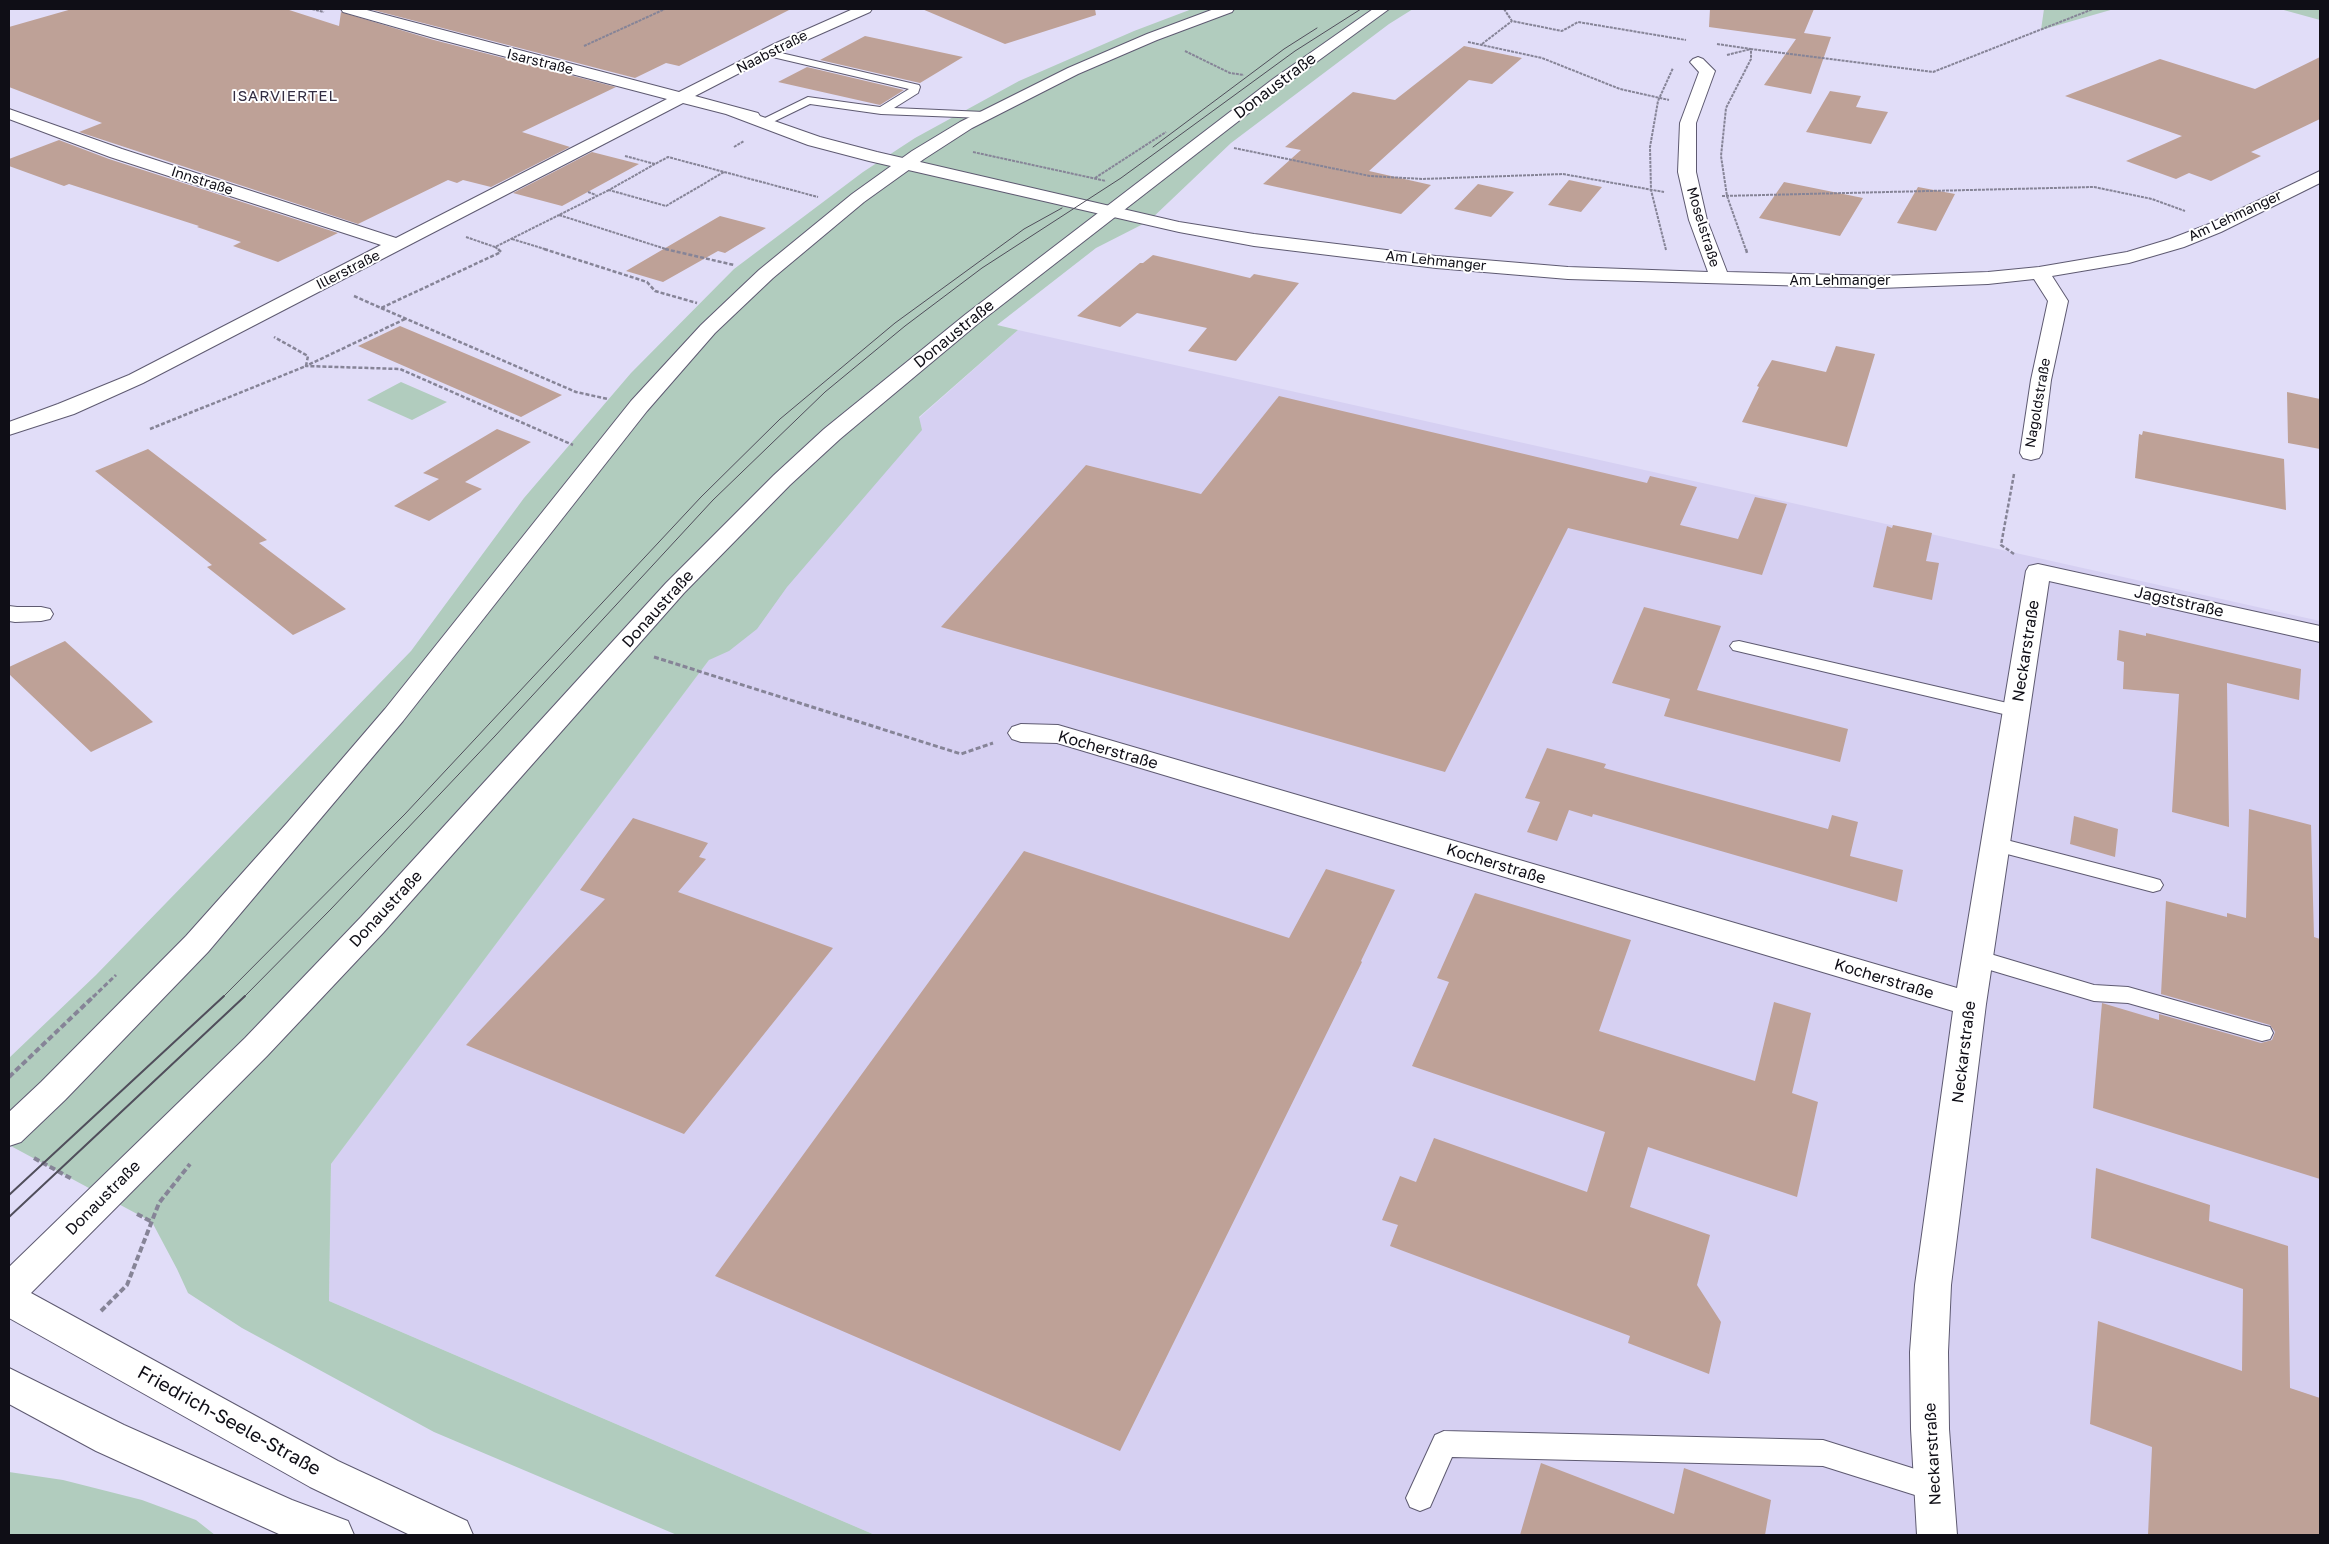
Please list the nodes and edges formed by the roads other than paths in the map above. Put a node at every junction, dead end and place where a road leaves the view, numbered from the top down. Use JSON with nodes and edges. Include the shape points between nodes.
{"nodes":[{"id":1,"x":348,"y":9,"type":"edge"},
{"id":2,"x":865,"y":9,"type":"edge"},
{"id":3,"x":1227,"y":9,"type":"edge"},
{"id":4,"x":1382,"y":9,"type":"edge"},
{"id":5,"x":768,"y":53,"type":"junction"},
{"id":6,"x":1698,"y":62,"type":"road end"},
{"id":7,"x":681,"y":98,"type":"junction"},
{"id":8,"x":881,"y":111,"type":"junction"},
{"id":9,"x":733,"y":112,"type":"junction"},
{"id":10,"x":9,"y":114,"type":"edge"},
{"id":11,"x":984,"y":114,"type":"junction"},
{"id":12,"x":769,"y":120,"type":"junction"},
{"id":13,"x":911,"y":160,"type":"junction"},
{"id":14,"x":2320,"y":176,"type":"edge"},
{"id":15,"x":1114,"y":209,"type":"junction"},
{"id":16,"x":397,"y":244,"type":"junction"},
{"id":17,"x":2039,"y":272,"type":"junction"},
{"id":18,"x":1720,"y":279,"type":"junction"},
{"id":19,"x":9,"y":429,"type":"edge"},
{"id":20,"x":2031,"y":453,"type":"road end"},
{"id":21,"x":2038,"y":571,"type":"joint"},
{"id":22,"x":9,"y":613,"type":"edge"},
{"id":23,"x":41,"y":614,"type":"dead end"},
{"id":24,"x":2320,"y":634,"type":"edge"},
{"id":25,"x":1739,"y":646,"type":"dead end"},
{"id":26,"x":2016,"y":711,"type":"junction"},
{"id":27,"x":1021,"y":733,"type":"road end"},
{"id":28,"x":1995,"y":844,"type":"junction"},
{"id":29,"x":2152,"y":885,"type":"dead end"},
{"id":30,"x":1977,"y":958,"type":"junction"},
{"id":31,"x":1970,"y":1004,"type":"junction"},
{"id":32,"x":2262,"y":1033,"type":"dead end"},
{"id":33,"x":9,"y":1132,"type":"edge"},
{"id":34,"x":9,"y":1291,"type":"edge"},
{"id":35,"x":9,"y":1299,"type":"edge"},
{"id":36,"x":9,"y":1384,"type":"edge"},
{"id":37,"x":1934,"y":1488,"type":"junction"},
{"id":38,"x":1420,"y":1498,"type":"dead end"},
{"id":39,"x":334,"y":1535,"type":"edge"},
{"id":40,"x":452,"y":1535,"type":"edge"},
{"id":41,"x":1938,"y":1535,"type":"edge"}],
"edges":[{"from":1,"to":7,"type":"street","name":"Isarstraße"},
{"from":2,"to":5,"type":"street","name":"Naabstraße"},
{"from":3,"to":11,"type":"street","via":[[1152,37]]},
{"from":4,"to":15,"type":"street","name":"Donaustraße","via":[[1279,82]]},
{"from":5,"to":7,"type":"street","name":"Naabstraße"},
{"from":5,"to":8,"type":"lane","via":[[915,87],[914,91]]},
{"from":6,"to":18,"type":"street","name":"Moselstraße","via":[[1707,70],[1688,123],[1687,172],[1692,197]]},
{"from":7,"to":9,"type":"street","name":"Isarstraße"},
{"from":7,"to":16,"type":"street","name":"Illerstraße"},
{"from":8,"to":11,"type":"lane"},
{"from":8,"to":12,"type":"lane","via":[[808,100]]},
{"from":9,"to":12,"type":"street","name":"Isarstraße"},
{"from":9,"to":13,"type":"street","name":"Isarstraße","via":[[814,141]]},
{"from":10,"to":16,"type":"street","name":"Innstraße","via":[[116,153]]},
{"from":11,"to":13,"type":"street"},
{"from":12,"to":13,"type":"street","name":"Isarstraße"},
{"from":13,"to":15,"type":"street","name":"Am Lehmanger"},
{"from":13,"to":33,"type":"street","via":[[791,251],[702,336],[639,406],[465,628],[297,830],[197,944]]},
{"from":14,"to":17,"type":"street","name":"Am Lehmanger","via":[[2178,243],[2129,257]]},
{"from":15,"to":18,"type":"street","name":"Am Lehmanger","via":[[1254,240],[1436,262],[1568,273]]},
{"from":15,"to":34,"type":"street","name":"Donaustraße","via":[[867,404],[726,534],[256,1047]]},
{"from":16,"to":19,"type":"street","name":"Illerstraße","via":[[136,379]]},
{"from":17,"to":18,"type":"street","name":"Am Lehmanger","via":[[1988,278],[1880,282]]},
{"from":17,"to":20,"type":"street","name":"Nagoldstraße","via":[[2052,287],[2058,301],[2041,380]]},
{"from":21,"to":24,"type":"street","name":"Jagststraße"},
{"from":21,"to":26,"type":"street","name":"Neckarstraße"},
{"from":22,"to":23,"type":"street"},
{"from":25,"to":26,"type":"lane"},
{"from":26,"to":28,"type":"street","name":"Neckarstraße"},
{"from":27,"to":31,"type":"street","name":"Kocherstraße","via":[[1058,734]]},
{"from":28,"to":29,"type":"lane"},
{"from":28,"to":30,"type":"street","name":"Neckarstraße"},
{"from":30,"to":31,"type":"street","name":"Neckarstraße"},
{"from":30,"to":32,"type":"lane","via":[[2094,993],[2128,995]]},
{"from":31,"to":37,"type":"street","name":"Neckarstraße","via":[[1933,1284],[1930,1429]]},
{"from":35,"to":40,"type":"street","name":"Friedrich-Seele-Straße","via":[[324,1474]]},
{"from":36,"to":39,"type":"street","via":[[110,1438],[285,1517]]},
{"from":37,"to":38,"type":"lane","via":[[1823,1453],[1444,1444]]},
{"from":37,"to":41,"type":"street","name":"Neckarstraße"}]}
